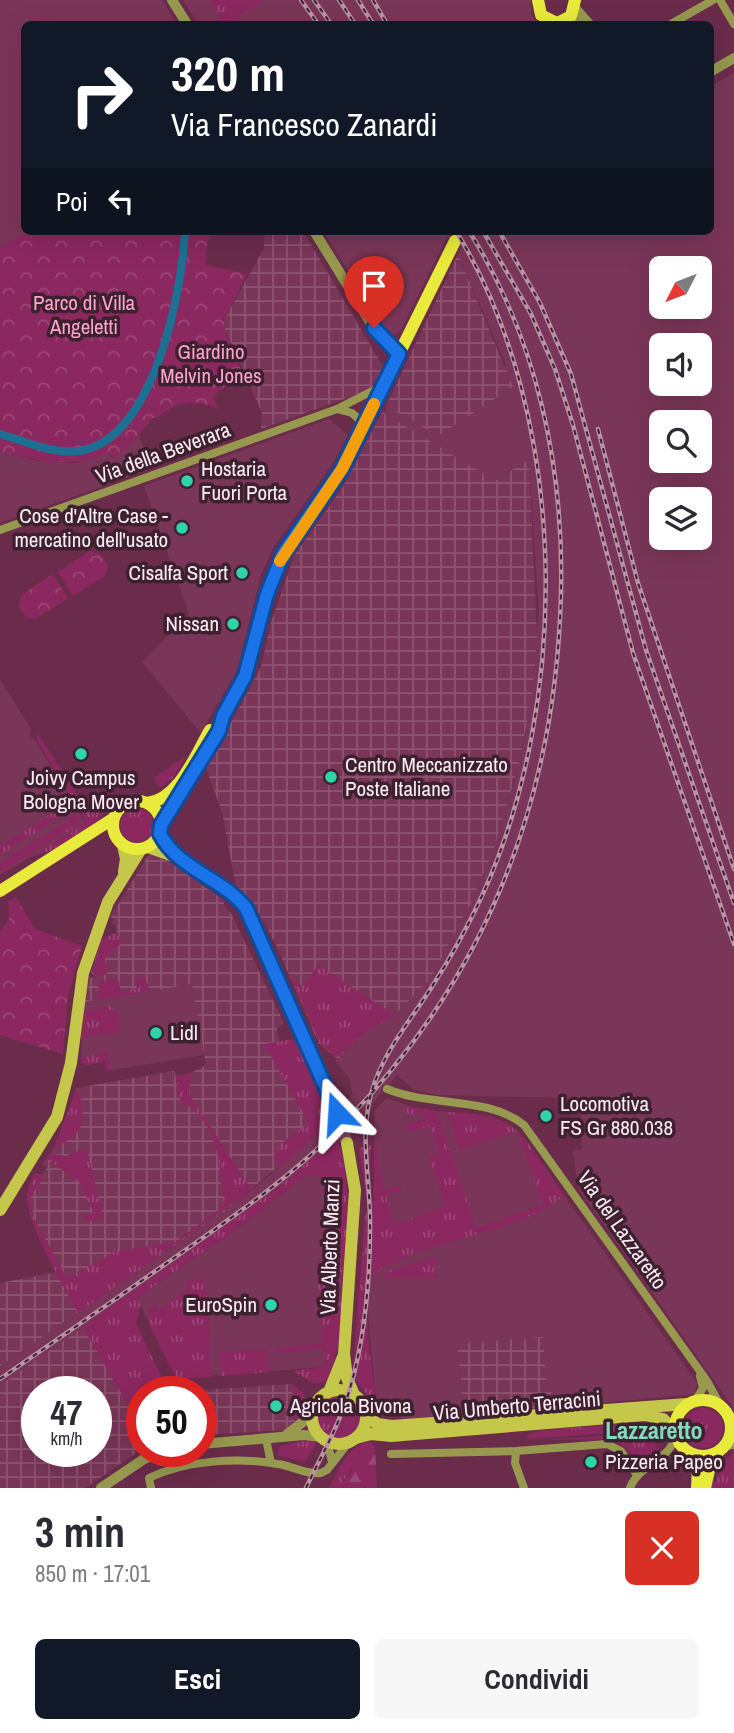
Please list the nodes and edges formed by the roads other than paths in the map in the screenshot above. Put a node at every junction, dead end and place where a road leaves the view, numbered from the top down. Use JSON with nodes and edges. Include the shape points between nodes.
{"nodes":[{"id":1,"x":172,"y":0,"type":"edge"},
{"id":2,"x":538,"y":0,"type":"edge"},
{"id":3,"x":713,"y":0,"type":"edge"},
{"id":4,"x":720,"y":0,"type":"edge"},
{"id":5,"x":575,"y":4,"type":"edge"},
{"id":6,"x":185,"y":21,"type":"edge"},
{"id":7,"x":545,"y":21,"type":"edge"},
{"id":8,"x":567,"y":21,"type":"edge"},
{"id":9,"x":587,"y":21,"type":"edge"},
{"id":10,"x":676,"y":21,"type":"edge"},
{"id":11,"x":734,"y":24,"type":"edge"},
{"id":12,"x":734,"y":58,"type":"edge"},
{"id":13,"x":714,"y":70,"type":"edge"},
{"id":14,"x":316,"y":235,"type":"edge"},
{"id":15,"x":455,"y":241,"type":"dead end"},
{"id":16,"x":399,"y":354,"type":"junction"},
{"id":17,"x":384,"y":384,"type":"junction"},
{"id":18,"x":337,"y":410,"type":"junction"},
{"id":19,"x":364,"y":424,"type":"junction"},
{"id":20,"x":0,"y":530,"type":"edge"},
{"id":21,"x":223,"y":716,"type":"junction"},
{"id":22,"x":146,"y":803,"type":"junction"},
{"id":23,"x":114,"y":818,"type":"junction"},
{"id":24,"x":160,"y":829,"type":"junction"},
{"id":25,"x":120,"y":841,"type":"junction"},
{"id":26,"x":144,"y":848,"type":"junction"},
{"id":27,"x":178,"y":858,"type":"junction"},
{"id":28,"x":123,"y":875,"type":"junction"},
{"id":29,"x":0,"y":891,"type":"edge"},
{"id":30,"x":0,"y":899,"type":"edge"},
{"id":31,"x":387,"y":1089,"type":"dead end"},
{"id":32,"x":337,"y":1113,"type":"tunnel mouth"},
{"id":33,"x":347,"y":1143,"type":"tunnel mouth"},
{"id":34,"x":0,"y":1210,"type":"edge"},
{"id":35,"x":344,"y":1354,"type":"junction"},
{"id":36,"x":700,"y":1373,"type":"junction"},
{"id":37,"x":329,"y":1392,"type":"junction"},
{"id":38,"x":354,"y":1395,"type":"junction"},
{"id":39,"x":691,"y":1402,"type":"junction"},
{"id":40,"x":720,"y":1405,"type":"junction"},
{"id":41,"x":313,"y":1414,"type":"junction"},
{"id":42,"x":366,"y":1414,"type":"junction"},
{"id":43,"x":733,"y":1424,"type":"edge"},
{"id":44,"x":676,"y":1434,"type":"junction"},
{"id":45,"x":283,"y":1437,"type":"junction"},
{"id":46,"x":265,"y":1439,"type":"junction"},
{"id":47,"x":324,"y":1439,"type":"junction"},
{"id":48,"x":352,"y":1440,"type":"junction"},
{"id":49,"x":217,"y":1443,"type":"edge"},
{"id":50,"x":726,"y":1447,"type":"edge"},
{"id":51,"x":516,"y":1451,"type":"junction"},
{"id":52,"x":688,"y":1451,"type":"junction"},
{"id":53,"x":391,"y":1454,"type":"dead end"},
{"id":54,"x":667,"y":1454,"type":"junction"},
{"id":55,"x":332,"y":1462,"type":"junction"},
{"id":56,"x":271,"y":1463,"type":"junction"},
{"id":57,"x":133,"y":1467,"type":"edge"},
{"id":58,"x":637,"y":1475,"type":"junction"},
{"id":59,"x":101,"y":1488,"type":"edge"},
{"id":60,"x":151,"y":1488,"type":"edge"},
{"id":61,"x":524,"y":1488,"type":"edge"},
{"id":62,"x":630,"y":1488,"type":"edge"},
{"id":63,"x":697,"y":1488,"type":"edge"},
{"id":64,"x":705,"y":1488,"type":"edge"}],
"edges":[{"from":1,"to":6,"type":"street"},
{"from":2,"to":7,"type":"main road"},
{"from":3,"to":10,"type":"street"},
{"from":4,"to":11,"type":"street"},
{"from":5,"to":8,"type":"main road"},
{"from":5,"to":9,"type":"street"},
{"from":12,"to":13,"type":"street"},
{"from":14,"to":16,"type":"street","via":[[377,333]]},
{"from":15,"to":16,"type":"main road"},
{"from":16,"to":17,"type":"main road"},
{"from":17,"to":18,"type":"street","name":"Via della Beverara"},
{"from":17,"to":19,"type":"main road"},
{"from":18,"to":19,"type":"street","via":[[352,413]]},
{"from":18,"to":20,"type":"street","name":"Via della Beverara"},
{"from":19,"to":21,"type":"main road","via":[[342,469],[283,554],[245,676]]},
{"from":21,"to":22,"type":"main road","via":[[212,726],[171,793],[158,802]]},
{"from":21,"to":24,"type":"main road","via":[[219,731]]},
{"from":22,"to":23,"type":"main road","via":[[128,803]]},
{"from":22,"to":24,"type":"main road","via":[[156,811]]},
{"from":23,"to":25,"type":"main road"},
{"from":23,"to":29,"type":"main road"},
{"from":24,"to":26,"type":"main road"},
{"from":24,"to":27,"type":"main road"},
{"from":25,"to":26,"type":"main road"},
{"from":25,"to":28,"type":"main road","via":[[126,859]]},
{"from":25,"to":30,"type":"main road","via":[[97,840]]},
{"from":26,"to":27,"type":"main road"},
{"from":26,"to":28,"type":"main road"},
{"from":27,"to":32,"type":"main road","via":[[235,902],[254,924]]},
{"from":28,"to":34,"type":"main road","via":[[103,912],[83,972],[71,1063],[58,1113]]},
{"from":31,"to":36,"type":"street","name":"Via del Lazzaretto","via":[[422,1101],[495,1109],[524,1125]]},
{"from":33,"to":35,"type":"main road","name":"Via Alberto Manzi","via":[[355,1190]]},
{"from":35,"to":37,"type":"main road","name":"Via Alberto Manzi"},
{"from":35,"to":38,"type":"main road","name":"Via Alberto Manzi"},
{"from":36,"to":39,"type":"street","via":[[703,1388]]},
{"from":36,"to":40,"type":"street","name":"Via del Lazzaretto"},
{"from":37,"to":38,"type":"main road"},
{"from":37,"to":41,"type":"main road","via":[[319,1399]]},
{"from":38,"to":42,"type":"main road"},
{"from":39,"to":40,"type":"main road","via":[[705,1399]]},
{"from":39,"to":42,"type":"main road","name":"Via Umberto Terracini","via":[[392,1426],[377,1424]]},
{"from":39,"to":44,"type":"main road","via":[[677,1416]]},
{"from":40,"to":43,"type":"main road"},
{"from":41,"to":45,"type":"street"},
{"from":41,"to":47,"type":"main road","via":[[314,1427]]},
{"from":42,"to":48,"type":"main road","via":[[363,1429]]},
{"from":43,"to":50,"type":"main road"},
{"from":44,"to":48,"type":"main road","name":"Via Umberto Terracini","via":[[666,1420],[645,1415]]},
{"from":44,"to":52,"type":"main road"},
{"from":44,"to":54,"type":"street"},
{"from":45,"to":46,"type":"street"},
{"from":45,"to":47,"type":"street","via":[[312,1434]]},
{"from":46,"to":49,"type":"street"},
{"from":46,"to":56,"type":"street"},
{"from":47,"to":48,"type":"main road","via":[[338,1444]]},
{"from":47,"to":55,"type":"street"},
{"from":48,"to":55,"type":"street"},
{"from":50,"to":52,"type":"main road","via":[[705,1456]]},
{"from":50,"to":64,"type":"main road","via":[[710,1466]]},
{"from":51,"to":53,"type":"street"},
{"from":51,"to":58,"type":"street","via":[[607,1444],[621,1451]]},
{"from":51,"to":61,"type":"street","via":[[514,1463]]},
{"from":52,"to":54,"type":"street"},
{"from":52,"to":63,"type":"main road","via":[[698,1467]]},
{"from":54,"to":58,"type":"street"},
{"from":55,"to":56,"type":"street","via":[[316,1474]]},
{"from":56,"to":60,"type":"street","via":[[232,1461],[179,1467],[149,1478]]},
{"from":57,"to":59,"type":"street"},
{"from":58,"to":62,"type":"street"}]}
